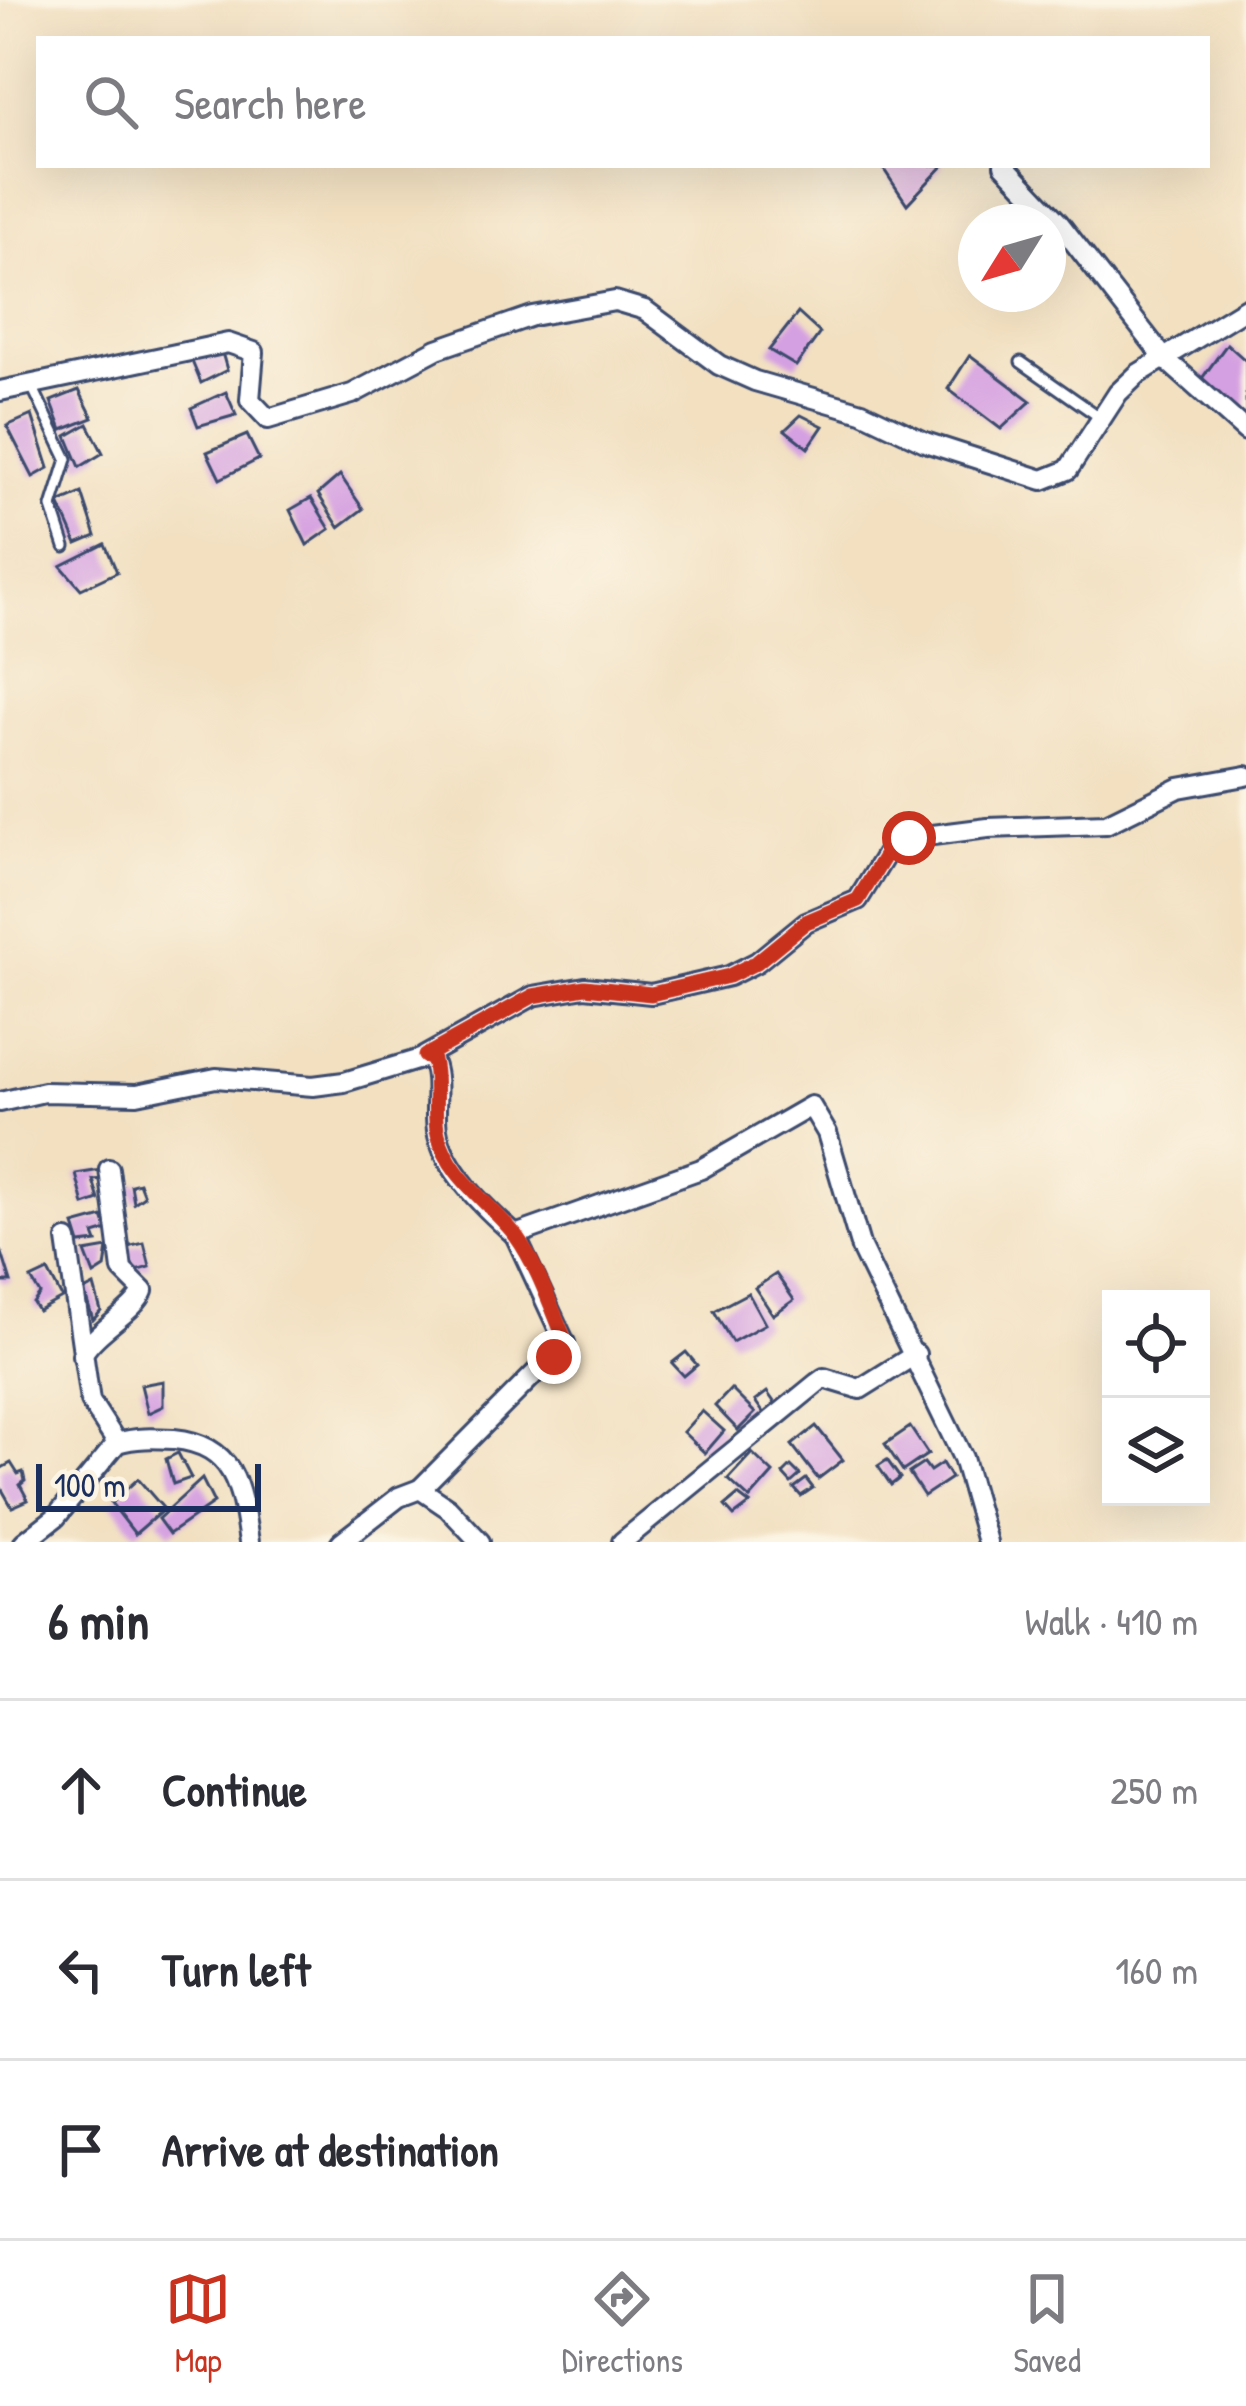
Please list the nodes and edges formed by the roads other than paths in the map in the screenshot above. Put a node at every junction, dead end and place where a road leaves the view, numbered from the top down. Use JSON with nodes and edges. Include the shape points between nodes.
{"nodes":[{"id":1,"x":1007,"y":168,"type":"edge"},
{"id":2,"x":1246,"y":308,"type":"edge"},
{"id":3,"x":1164,"y":358,"type":"junction"},
{"id":4,"x":1021,"y":362,"type":"dead end"},
{"id":5,"x":31,"y":384,"type":"junction"},
{"id":6,"x":0,"y":391,"type":"edge"},
{"id":7,"x":1102,"y":418,"type":"junction"},
{"id":8,"x":1246,"y":431,"type":"edge"},
{"id":9,"x":65,"y":547,"type":"dead end"},
{"id":10,"x":1246,"y":776,"type":"edge"},
{"id":11,"x":425,"y":1056,"type":"junction"},
{"id":12,"x":0,"y":1102,"type":"edge"},
{"id":13,"x":109,"y":1168,"type":"dead end"},
{"id":14,"x":515,"y":1235,"type":"junction"},
{"id":15,"x":67,"y":1240,"type":"dead end"},
{"id":16,"x":916,"y":1354,"type":"junction"},
{"id":17,"x":82,"y":1355,"type":"junction"},
{"id":18,"x":117,"y":1444,"type":"junction"},
{"id":19,"x":420,"y":1489,"type":"junction"},
{"id":20,"x":982,"y":1540,"type":"edge"},
{"id":21,"x":24,"y":1542,"type":"edge"},
{"id":22,"x":249,"y":1542,"type":"edge"},
{"id":23,"x":341,"y":1542,"type":"edge"},
{"id":24,"x":480,"y":1542,"type":"edge"},
{"id":25,"x":622,"y":1542,"type":"edge"}],
"edges":[{"from":1,"to":3,"type":"street"},
{"from":2,"to":3,"type":"street"},
{"from":3,"to":7,"type":"street","via":[[1138,374]]},
{"from":3,"to":8,"type":"street"},
{"from":4,"to":7,"type":"lane"},
{"from":5,"to":6,"type":"street"},
{"from":5,"to":7,"type":"street","via":[[228,343],[254,352],[250,400],[268,419],[352,394],[437,349],[532,316],[615,301],[646,310],[755,382],[862,412],[1042,480],[1068,470]]},
{"from":5,"to":9,"type":"lane","via":[[67,459],[52,507]]},
{"from":10,"to":11,"type":"street","via":[[1179,788],[1106,824],[909,838],[891,846],[858,900],[806,922],[729,976],[651,994],[547,992]]},
{"from":11,"to":12,"type":"street","via":[[344,1082],[286,1088],[216,1078],[136,1094],[44,1092]]},
{"from":11,"to":14,"type":"street","via":[[438,1080],[444,1148]]},
{"from":13,"to":17,"type":"street","via":[[122,1270],[142,1291]]},
{"from":14,"to":16,"type":"street","via":[[701,1169],[811,1106],[862,1248]]},
{"from":14,"to":19,"type":"street","via":[[565,1343]]},
{"from":15,"to":17,"type":"street"},
{"from":16,"to":20,"type":"street","via":[[963,1458]]},
{"from":16,"to":25,"type":"street","via":[[860,1389],[824,1378]]},
{"from":17,"to":18,"type":"street","via":[[90,1401]]},
{"from":18,"to":21,"type":"street","via":[[56,1517]]},
{"from":18,"to":22,"type":"street","via":[[154,1438],[219,1452],[242,1497]]},
{"from":19,"to":23,"type":"street"},
{"from":19,"to":24,"type":"street"}]}
